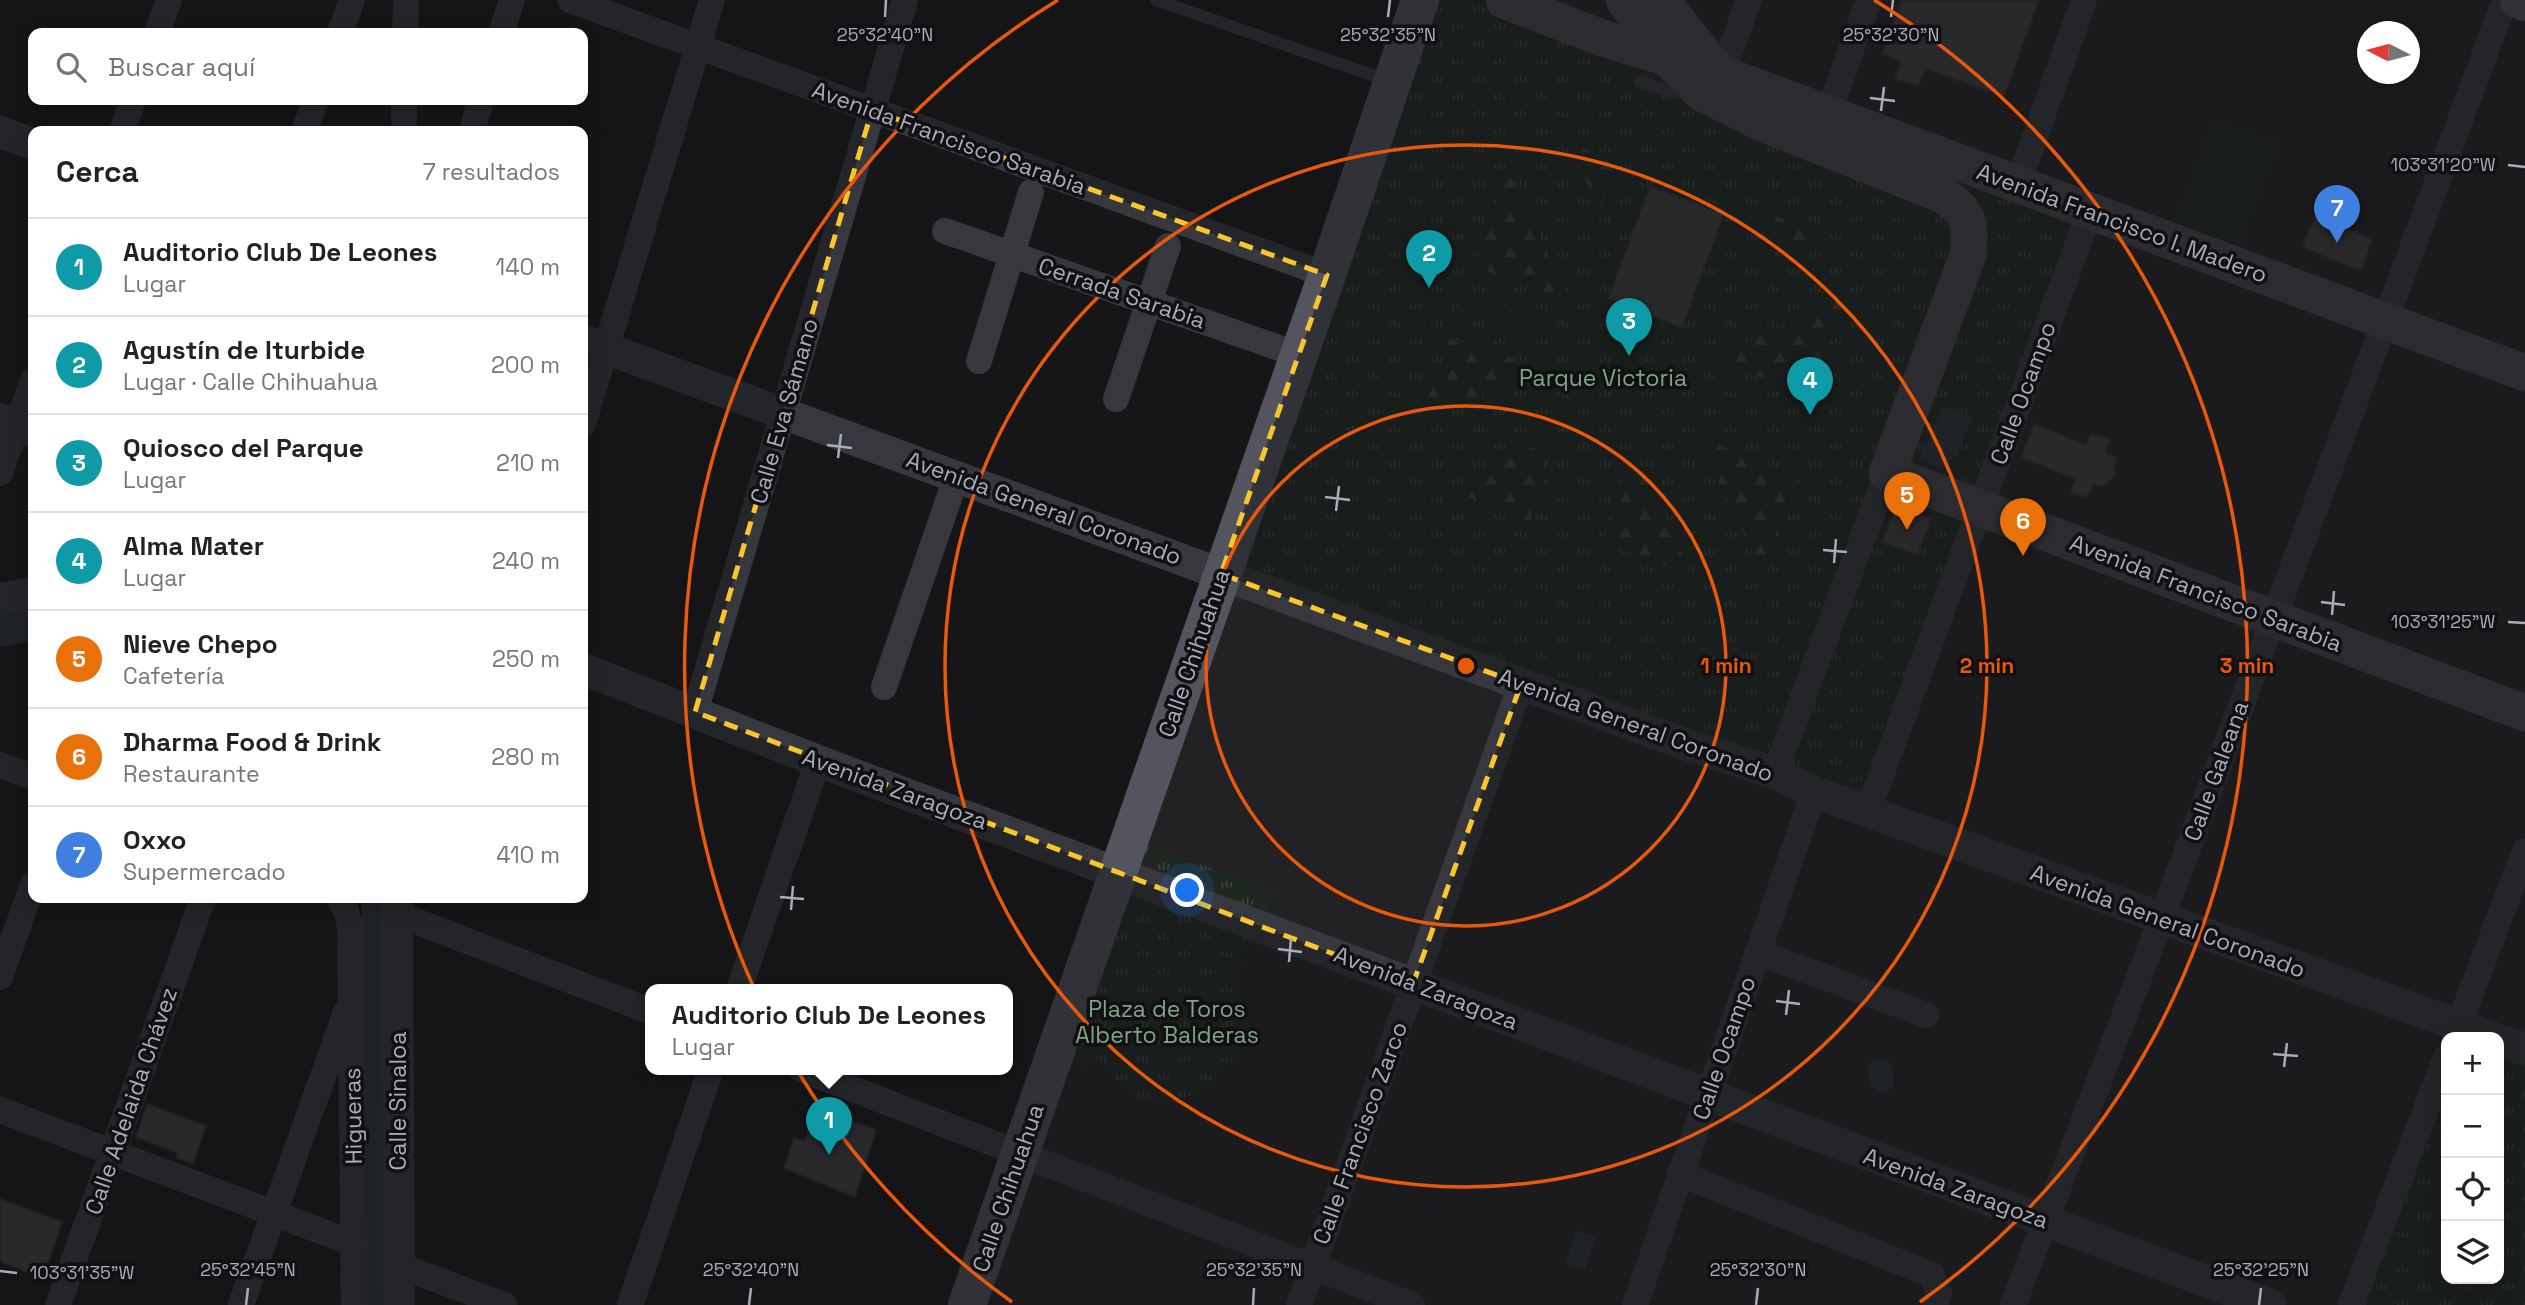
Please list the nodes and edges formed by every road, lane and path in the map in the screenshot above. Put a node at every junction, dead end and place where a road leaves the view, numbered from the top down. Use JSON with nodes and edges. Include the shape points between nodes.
{"nodes":[{"id":1,"x":169,"y":0,"type":"edge"},
{"id":2,"x":352,"y":0,"type":"edge"},
{"id":3,"x":405,"y":0,"type":"edge"},
{"id":4,"x":512,"y":0,"type":"edge"},
{"id":5,"x":570,"y":0,"type":"edge"},
{"id":6,"x":712,"y":0,"type":"edge"},
{"id":7,"x":905,"y":0,"type":"edge"},
{"id":8,"x":1156,"y":0,"type":"edge"},
{"id":9,"x":1420,"y":0,"type":"edge"},
{"id":10,"x":1504,"y":0,"type":"edge"},
{"id":11,"x":1625,"y":0,"type":"edge"},
{"id":12,"x":1661,"y":0,"type":"edge"},
{"id":13,"x":1749,"y":0,"type":"edge"},
{"id":14,"x":1870,"y":0,"type":"edge"},
{"id":15,"x":2084,"y":0,"type":"edge"},
{"id":16,"x":2505,"y":0,"type":"edge"},
{"id":17,"x":2519,"y":0,"type":"edge"},
{"id":18,"x":2525,"y":2,"type":"edge"},
{"id":19,"x":159,"y":28,"type":"edge"},
{"id":20,"x":342,"y":28,"type":"edge"},
{"id":21,"x":405,"y":28,"type":"edge"},
{"id":22,"x":503,"y":28,"type":"edge"},
{"id":23,"x":697,"y":46,"type":"junction"},
{"id":24,"x":1665,"y":55,"type":"junction"},
{"id":25,"x":1393,"y":82,"type":"junction"},
{"id":26,"x":1640,"y":82,"type":"dead end"},
{"id":27,"x":1711,"y":83,"type":"junction"},
{"id":28,"x":131,"y":105,"type":"edge"},
{"id":29,"x":314,"y":105,"type":"edge"},
{"id":30,"x":404,"y":105,"type":"edge"},
{"id":31,"x":479,"y":105,"type":"edge"},
{"id":32,"x":872,"y":110,"type":"junction"},
{"id":33,"x":1828,"y":114,"type":"junction"},
{"id":34,"x":124,"y":126,"type":"edge"},
{"id":35,"x":306,"y":126,"type":"edge"},
{"id":36,"x":404,"y":126,"type":"edge"},
{"id":37,"x":473,"y":126,"type":"edge"},
{"id":38,"x":0,"y":132,"type":"edge"},
{"id":39,"x":28,"y":142,"type":"edge"},
{"id":40,"x":2018,"y":184,"type":"junction"},
{"id":41,"x":1031,"y":192,"type":"dead end"},
{"id":42,"x":2090,"y":211,"type":"junction"},
{"id":43,"x":944,"y":231,"type":"dead end"},
{"id":44,"x":1168,"y":246,"type":"dead end"},
{"id":45,"x":1011,"y":255,"type":"junction"},
{"id":46,"x":1327,"y":275,"type":"junction"},
{"id":47,"x":1149,"y":303,"type":"junction"},
{"id":48,"x":2384,"y":321,"type":"junction"},
{"id":49,"x":594,"y":345,"type":"edge"},
{"id":50,"x":1299,"y":355,"type":"junction"},
{"id":51,"x":979,"y":361,"type":"dead end"},
{"id":52,"x":2525,"y":373,"type":"edge"},
{"id":53,"x":588,"y":388,"type":"edge"},
{"id":54,"x":28,"y":394,"type":"edge"},
{"id":55,"x":1116,"y":399,"type":"dead end"},
{"id":56,"x":783,"y":413,"type":"junction"},
{"id":57,"x":17,"y":425,"type":"edge"},
{"id":58,"x":1887,"y":472,"type":"junction"},
{"id":59,"x":0,"y":473,"type":"edge"},
{"id":60,"x":957,"y":475,"type":"junction"},
{"id":61,"x":1980,"y":508,"type":"junction"},
{"id":62,"x":1221,"y":573,"type":"junction"},
{"id":63,"x":28,"y":594,"type":"edge"},
{"id":64,"x":0,"y":599,"type":"edge"},
{"id":65,"x":2272,"y":618,"type":"junction"},
{"id":66,"x":588,"y":671,"type":"edge"},
{"id":67,"x":1521,"y":684,"type":"junction"},
{"id":68,"x":884,"y":687,"type":"dead end"},
{"id":69,"x":695,"y":712,"type":"junction"},
{"id":70,"x":2525,"y":713,"type":"edge"},
{"id":71,"x":818,"y":761,"type":"junction"},
{"id":72,"x":0,"y":765,"type":"edge"},
{"id":73,"x":1775,"y":774,"type":"junction"},
{"id":74,"x":28,"y":775,"type":"edge"},
{"id":75,"x":1814,"y":792,"type":"junction"},
{"id":76,"x":1868,"y":811,"type":"junction"},
{"id":77,"x":2525,"y":851,"type":"edge"},
{"id":78,"x":1119,"y":873,"type":"junction"},
{"id":79,"x":28,"y":898,"type":"edge"},
{"id":80,"x":201,"y":903,"type":"edge"},
{"id":81,"x":342,"y":903,"type":"edge"},
{"id":82,"x":397,"y":906,"type":"edge"},
{"id":83,"x":2161,"y":920,"type":"junction"},
{"id":84,"x":1757,"y":952,"type":"junction"},
{"id":85,"x":0,"y":977,"type":"edge"},
{"id":86,"x":741,"y":984,"type":"edge"},
{"id":87,"x":1413,"y":984,"type":"junction"},
{"id":88,"x":352,"y":997,"type":"junction"},
{"id":89,"x":645,"y":1009,"type":"edge"},
{"id":90,"x":1926,"y":1015,"type":"dead end"},
{"id":91,"x":2456,"y":1031,"type":"edge"},
{"id":92,"x":2504,"y":1042,"type":"edge"},
{"id":93,"x":2525,"y":1050,"type":"edge"},
{"id":94,"x":2441,"y":1071,"type":"edge"},
{"id":95,"x":709,"y":1075,"type":"edge"},
{"id":96,"x":816,"y":1075,"type":"edge"},
{"id":97,"x":1707,"y":1095,"type":"junction"},
{"id":98,"x":0,"y":1110,"type":"edge"},
{"id":99,"x":113,"y":1152,"type":"junction"},
{"id":100,"x":1020,"y":1154,"type":"junction"},
{"id":101,"x":1680,"y":1174,"type":"junction"},
{"id":102,"x":274,"y":1213,"type":"junction"},
{"id":103,"x":2045,"y":1221,"type":"junction"},
{"id":104,"x":355,"y":1244,"type":"junction"},
{"id":105,"x":398,"y":1265,"type":"junction"},
{"id":106,"x":1313,"y":1267,"type":"junction"},
{"id":107,"x":1937,"y":1299,"type":"edge"},
{"id":108,"x":58,"y":1305,"type":"edge"},
{"id":109,"x":241,"y":1305,"type":"edge"},
{"id":110,"x":354,"y":1305,"type":"edge"},
{"id":111,"x":399,"y":1305,"type":"edge"},
{"id":112,"x":504,"y":1305,"type":"edge"},
{"id":113,"x":630,"y":1305,"type":"edge"},
{"id":114,"x":967,"y":1305,"type":"edge"},
{"id":115,"x":1299,"y":1305,"type":"edge"},
{"id":116,"x":1412,"y":1305,"type":"edge"},
{"id":117,"x":1635,"y":1305,"type":"edge"},
{"id":118,"x":2013,"y":1305,"type":"edge"},
{"id":119,"x":2270,"y":1305,"type":"edge"},
{"id":120,"x":2351,"y":1305,"type":"edge"}],
"edges":[{"from":1,"to":19,"type":"street"},
{"from":2,"to":20,"type":"street"},
{"from":3,"to":21,"type":"street"},
{"from":4,"to":22,"type":"street"},
{"from":5,"to":23,"type":"street","name":"Avenida Francisco Sarabia"},
{"from":6,"to":23,"type":"street"},
{"from":7,"to":32,"type":"street","name":"Calle Eva Sámano"},
{"from":8,"to":25,"type":"lane"},
{"from":9,"to":25,"type":"main road","name":"Calle Chihuahua"},
{"from":10,"to":24,"type":"main road","via":[[1602,38]]},
{"from":11,"to":24,"type":"main road"},
{"from":12,"to":27,"type":"main road"},
{"from":13,"to":27,"type":"street"},
{"from":14,"to":33,"type":"street"},
{"from":15,"to":40,"type":"street"},
{"from":16,"to":48,"type":"street","name":"Calle Galeana"},
{"from":17,"to":18,"type":"main road"},
{"from":23,"to":32,"type":"street","name":"Avenida Francisco Sarabia"},
{"from":23,"to":49,"type":"street"},
{"from":24,"to":27,"type":"main road"},
{"from":25,"to":46,"type":"main road","name":"Calle Chihuahua"},
{"from":26,"to":27,"type":"lane","via":[[1667,91]]},
{"from":27,"to":33,"type":"main road","name":"Avenida Francisco I. Madero"},
{"from":27,"to":58,"type":"main road","via":[[1764,124],[1943,195],[1964,210],[1968,256]]},
{"from":28,"to":34,"type":"street"},
{"from":29,"to":35,"type":"street"},
{"from":30,"to":36,"type":"street"},
{"from":31,"to":37,"type":"street"},
{"from":32,"to":46,"type":"street","name":"Avenida Francisco Sarabia"},
{"from":32,"to":56,"type":"street","name":"Calle Eva Sámano"},
{"from":33,"to":40,"type":"main road","name":"Avenida Francisco I. Madero"},
{"from":38,"to":39,"type":"street"},
{"from":40,"to":42,"type":"main road","name":"Avenida Francisco I. Madero"},
{"from":41,"to":45,"type":"street"},
{"from":42,"to":48,"type":"main road","name":"Avenida Francisco I. Madero"},
{"from":42,"to":61,"type":"street","name":"Calle Ocampo"},
{"from":43,"to":45,"type":"street","name":"Cerrada Sarabia"},
{"from":44,"to":47,"type":"street"},
{"from":45,"to":47,"type":"street","name":"Cerrada Sarabia"},
{"from":45,"to":51,"type":"street"},
{"from":46,"to":50,"type":"main road","name":"Calle Chihuahua"},
{"from":47,"to":50,"type":"street","name":"Cerrada Sarabia"},
{"from":47,"to":55,"type":"street"},
{"from":48,"to":52,"type":"main road","name":"Avenida Francisco I. Madero"},
{"from":48,"to":65,"type":"street","name":"Calle Galeana"},
{"from":49,"to":53,"type":"street"},
{"from":49,"to":56,"type":"street","name":"Avenida General Coronado"},
{"from":50,"to":62,"type":"main road","name":"Calle Chihuahua"},
{"from":54,"to":57,"type":"street"},
{"from":56,"to":60,"type":"street","name":"Avenida General Coronado"},
{"from":56,"to":69,"type":"street","name":"Calle Eva Sámano"},
{"from":57,"to":59,"type":"street"},
{"from":58,"to":61,"type":"main road","name":"Avenida Francisco Sarabia"},
{"from":58,"to":73,"type":"street"},
{"from":60,"to":62,"type":"street","name":"Avenida General Coronado"},
{"from":60,"to":68,"type":"street"},
{"from":61,"to":65,"type":"main road","name":"Avenida Francisco Sarabia"},
{"from":61,"to":76,"type":"street","name":"Calle Ocampo"},
{"from":62,"to":67,"type":"street","name":"Avenida General Coronado"},
{"from":62,"to":78,"type":"main road","name":"Calle Chihuahua"},
{"from":63,"to":64,"type":"street"},
{"from":65,"to":70,"type":"main road","name":"Avenida Francisco Sarabia"},
{"from":65,"to":83,"type":"street","name":"Calle Galeana"},
{"from":66,"to":69,"type":"street","name":"Avenida Zaragoza"},
{"from":67,"to":73,"type":"street","name":"Avenida General Coronado"},
{"from":67,"to":87,"type":"street","name":"Calle Francisco Zarco"},
{"from":69,"to":71,"type":"street","name":"Avenida Zaragoza"},
{"from":71,"to":78,"type":"street","name":"Avenida Zaragoza"},
{"from":71,"to":86,"type":"street"},
{"from":72,"to":74,"type":"street"},
{"from":73,"to":75,"type":"street","name":"Avenida General Coronado"},
{"from":75,"to":76,"type":"street","name":"Avenida General Coronado"},
{"from":75,"to":84,"type":"street","name":"Calle Ocampo"},
{"from":76,"to":83,"type":"street","name":"Avenida General Coronado"},
{"from":77,"to":91,"type":"street"},
{"from":78,"to":87,"type":"street","name":"Avenida Zaragoza"},
{"from":78,"to":100,"type":"main road","name":"Calle Chihuahua"},
{"from":79,"to":85,"type":"street"},
{"from":80,"to":99,"type":"street","name":"Calle Adelaida Chávez"},
{"from":81,"to":88,"type":"street","name":"Higueras","via":[[349,926]]},
{"from":82,"to":89,"type":"street"},
{"from":82,"to":105,"type":"street","name":"Calle Sinaloa"},
{"from":83,"to":91,"type":"street","name":"Avenida General Coronado"},
{"from":83,"to":103,"type":"street","name":"Calle Galeana"},
{"from":84,"to":90,"type":"street"},
{"from":84,"to":97,"type":"street","name":"Calle Ocampo"},
{"from":87,"to":97,"type":"street","name":"Avenida Zaragoza"},
{"from":87,"to":106,"type":"street","name":"Calle Francisco Zarco"},
{"from":88,"to":102,"type":"street"},
{"from":88,"to":104,"type":"street","name":"Higueras"},
{"from":92,"to":93,"type":"street"},
{"from":94,"to":120,"type":"street"},
{"from":95,"to":113,"type":"street"},
{"from":96,"to":100,"type":"street"},
{"from":97,"to":101,"type":"street","name":"Calle Ocampo"},
{"from":97,"to":103,"type":"street","name":"Avenida Zaragoza"},
{"from":98,"to":99,"type":"street"},
{"from":99,"to":102,"type":"street"},
{"from":99,"to":108,"type":"street","name":"Calle Adelaida Chávez"},
{"from":100,"to":106,"type":"street"},
{"from":100,"to":114,"type":"main road","name":"Calle Chihuahua"},
{"from":101,"to":107,"type":"street","via":[[1932,1275]]},
{"from":101,"to":117,"type":"street","name":"Calle Ocampo"},
{"from":102,"to":104,"type":"street"},
{"from":102,"to":109,"type":"street"},
{"from":103,"to":118,"type":"street","name":"Calle Galeana"},
{"from":103,"to":119,"type":"street","name":"Avenida Zaragoza"},
{"from":104,"to":110,"type":"street","name":"Higueras"},
{"from":105,"to":111,"type":"street","name":"Calle Sinaloa"},
{"from":105,"to":112,"type":"street"},
{"from":106,"to":115,"type":"street","name":"Calle Francisco Zarco"},
{"from":106,"to":116,"type":"street"}]}
